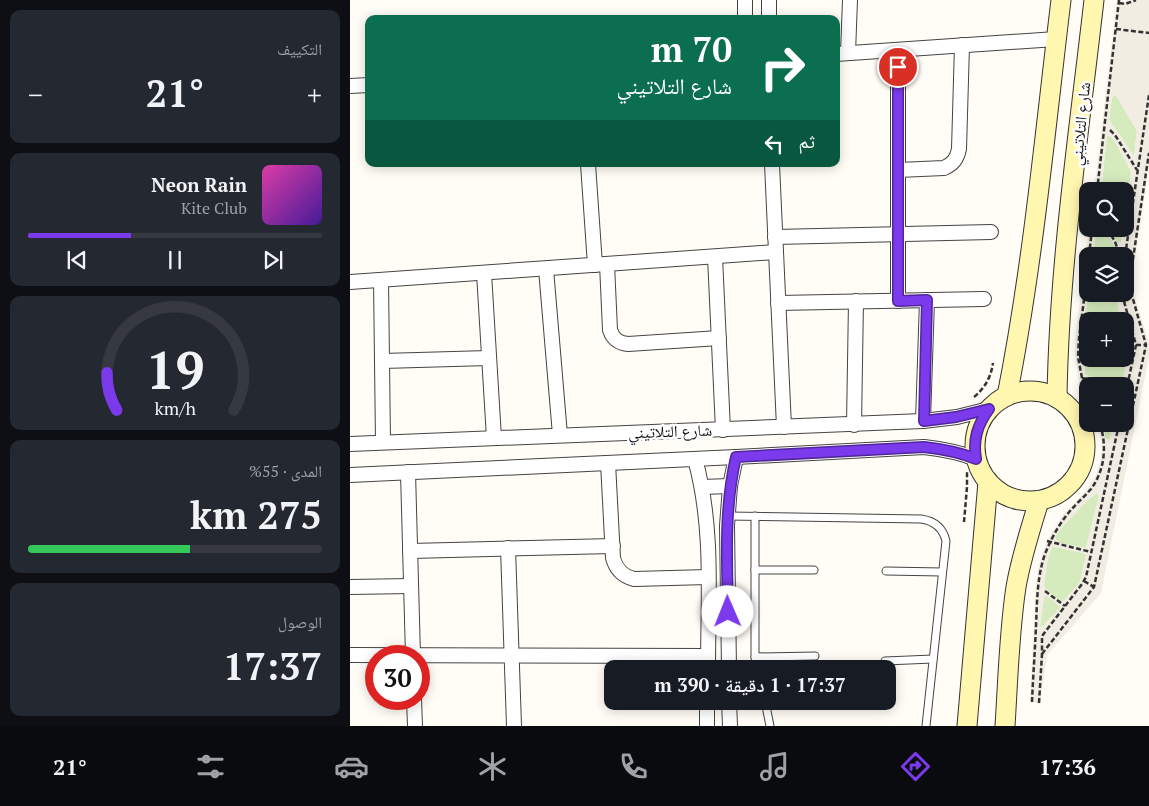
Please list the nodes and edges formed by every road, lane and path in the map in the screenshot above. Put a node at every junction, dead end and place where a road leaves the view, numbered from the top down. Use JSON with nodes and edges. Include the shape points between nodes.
{"nodes":[{"id":1,"x":745,"y":0,"type":"edge"},
{"id":2,"x":769,"y":0,"type":"edge"},
{"id":3,"x":850,"y":0,"type":"edge"},
{"id":4,"x":1061,"y":0,"type":"edge"},
{"id":5,"x":1094,"y":0,"type":"edge"},
{"id":6,"x":1136,"y":0,"type":"edge"},
{"id":7,"x":1119,"y":1,"type":"edge"},
{"id":8,"x":745,"y":15,"type":"edge"},
{"id":9,"x":768,"y":15,"type":"edge"},
{"id":10,"x":1116,"y":29,"type":"junction"},
{"id":11,"x":1149,"y":33,"type":"edge"},
{"id":12,"x":1056,"y":39,"type":"junction"},
{"id":13,"x":962,"y":45,"type":"junction"},
{"id":14,"x":898,"y":50,"type":"junction"},
{"id":15,"x":842,"y":53,"type":"edge"},
{"id":16,"x":365,"y":85,"type":"edge"},
{"id":17,"x":350,"y":86,"type":"edge"},
{"id":18,"x":1149,"y":95,"type":"edge"},
{"id":19,"x":1110,"y":130,"type":"dead end"},
{"id":20,"x":1149,"y":153,"type":"edge"},
{"id":21,"x":588,"y":167,"type":"edge"},
{"id":22,"x":772,"y":167,"type":"edge"},
{"id":23,"x":898,"y":170,"type":"junction"},
{"id":24,"x":1138,"y":171,"type":"junction"},
{"id":25,"x":1098,"y":182,"type":"edge"},
{"id":26,"x":990,"y":232,"type":"dead end"},
{"id":27,"x":898,"y":235,"type":"junction"},
{"id":28,"x":775,"y":237,"type":"junction"},
{"id":29,"x":1126,"y":247,"type":"edge"},
{"id":30,"x":776,"y":252,"type":"junction"},
{"id":31,"x":1134,"y":252,"type":"edge"},
{"id":32,"x":715,"y":257,"type":"junction"},
{"id":33,"x":601,"y":265,"type":"junction"},
{"id":34,"x":546,"y":269,"type":"junction"},
{"id":35,"x":484,"y":273,"type":"junction"},
{"id":36,"x":380,"y":280,"type":"junction"},
{"id":37,"x":350,"y":282,"type":"edge"},
{"id":38,"x":984,"y":299,"type":"dead end"},
{"id":39,"x":927,"y":300,"type":"junction"},
{"id":40,"x":898,"y":301,"type":"junction"},
{"id":41,"x":778,"y":302,"type":"junction"},
{"id":42,"x":856,"y":302,"type":"junction"},
{"id":43,"x":1134,"y":302,"type":"edge"},
{"id":44,"x":719,"y":338,"type":"junction"},
{"id":45,"x":1134,"y":338,"type":"edge"},
{"id":46,"x":1136,"y":345,"type":"junction"},
{"id":47,"x":1146,"y":345,"type":"junction"},
{"id":48,"x":1079,"y":348,"type":"edge"},
{"id":49,"x":489,"y":358,"type":"junction"},
{"id":50,"x":382,"y":361,"type":"junction"},
{"id":51,"x":994,"y":363,"type":"dead end"},
{"id":52,"x":1082,"y":377,"type":"edge"},
{"id":53,"x":1129,"y":377,"type":"edge"},
{"id":54,"x":1007,"y":396,"type":"junction"},
{"id":55,"x":1057,"y":398,"type":"junction"},
{"id":56,"x":989,"y":409,"type":"junction"},
{"id":57,"x":966,"y":415,"type":"junction"},
{"id":58,"x":924,"y":421,"type":"junction"},
{"id":59,"x":854,"y":425,"type":"junction"},
{"id":60,"x":784,"y":427,"type":"junction"},
{"id":61,"x":722,"y":430,"type":"junction"},
{"id":62,"x":1102,"y":432,"type":"edge"},
{"id":63,"x":1117,"y":432,"type":"edge"},
{"id":64,"x":560,"y":436,"type":"junction"},
{"id":65,"x":494,"y":438,"type":"junction"},
{"id":66,"x":383,"y":442,"type":"junction"},
{"id":67,"x":350,"y":444,"type":"edge"},
{"id":68,"x":736,"y":457,"type":"junction"},
{"id":69,"x":971,"y":457,"type":"junction"},
{"id":70,"x":695,"y":459,"type":"junction"},
{"id":71,"x":608,"y":463,"type":"junction"},
{"id":72,"x":408,"y":472,"type":"junction"},
{"id":73,"x":350,"y":475,"type":"edge"},
{"id":74,"x":988,"y":482,"type":"junction"},
{"id":75,"x":730,"y":486,"type":"junction"},
{"id":76,"x":702,"y":487,"type":"junction"},
{"id":77,"x":1039,"y":501,"type":"junction"},
{"id":78,"x":728,"y":516,"type":"junction"},
{"id":79,"x":755,"y":516,"type":"junction"},
{"id":80,"x":964,"y":522,"type":"dead end"},
{"id":81,"x":1048,"y":542,"type":"junction"},
{"id":82,"x":613,"y":546,"type":"junction"},
{"id":83,"x":508,"y":548,"type":"junction"},
{"id":84,"x":410,"y":551,"type":"junction"},
{"id":85,"x":1092,"y":552,"type":"junction"},
{"id":86,"x":755,"y":570,"type":"junction"},
{"id":87,"x":814,"y":570,"type":"dead end"},
{"id":88,"x":886,"y":571,"type":"dead end"},
{"id":89,"x":942,"y":572,"type":"junction"},
{"id":90,"x":708,"y":577,"type":"junction"},
{"id":91,"x":1084,"y":581,"type":"junction"},
{"id":92,"x":411,"y":586,"type":"junction"},
{"id":93,"x":350,"y":587,"type":"edge"},
{"id":94,"x":1094,"y":587,"type":"junction"},
{"id":95,"x":1045,"y":591,"type":"dead end"},
{"id":96,"x":1065,"y":606,"type":"junction"},
{"id":97,"x":413,"y":645,"type":"edge"},
{"id":98,"x":1042,"y":654,"type":"junction"},
{"id":99,"x":350,"y":655,"type":"edge"},
{"id":100,"x":365,"y":655,"type":"edge"},
{"id":101,"x":512,"y":655,"type":"junction"},
{"id":102,"x":430,"y":656,"type":"edge"},
{"id":103,"x":815,"y":656,"type":"dead end"},
{"id":104,"x":755,"y":657,"type":"junction"},
{"id":105,"x":652,"y":660,"type":"edge"},
{"id":106,"x":708,"y":660,"type":"edge"},
{"id":107,"x":729,"y":660,"type":"edge"},
{"id":108,"x":756,"y":660,"type":"edge"},
{"id":109,"x":933,"y":660,"type":"junction"},
{"id":110,"x":896,"y":661,"type":"edge"},
{"id":111,"x":1032,"y":702,"type":"dead end"},
{"id":112,"x":1038,"y":703,"type":"dead end"},
{"id":113,"x":414,"y":710,"type":"edge"},
{"id":114,"x":708,"y":710,"type":"edge"},
{"id":115,"x":730,"y":710,"type":"edge"},
{"id":116,"x":767,"y":710,"type":"edge"},
{"id":117,"x":415,"y":726,"type":"edge"},
{"id":118,"x":514,"y":726,"type":"edge"},
{"id":119,"x":707,"y":726,"type":"edge"},
{"id":120,"x":730,"y":726,"type":"edge"},
{"id":121,"x":770,"y":726,"type":"edge"},
{"id":122,"x":926,"y":726,"type":"edge"},
{"id":123,"x":967,"y":726,"type":"edge"},
{"id":124,"x":1005,"y":726,"type":"edge"}],
"edges":[{"from":1,"to":8,"type":"street"},
{"from":2,"to":9,"type":"street"},
{"from":3,"to":15,"type":"street"},
{"from":4,"to":12,"type":"main road","name":"شارع التلاتيني"},
{"from":5,"to":55,"type":"main road","name":"شارع التلاتيني","via":[[1066,248]]},
{"from":6,"to":7,"type":"path","via":[[1125,4]]},
{"from":7,"to":10,"type":"path"},
{"from":10,"to":11,"type":"path"},
{"from":10,"to":25,"type":"path"},
{"from":12,"to":13,"type":"street"},
{"from":12,"to":54,"type":"main road","name":"شارع التلاتيني","via":[[1030,262]]},
{"from":13,"to":14,"type":"street"},
{"from":13,"to":23,"type":"street","via":[[959,149],[955,161],[944,168]]},
{"from":14,"to":15,"type":"street"},
{"from":14,"to":23,"type":"street"},
{"from":16,"to":17,"type":"street"},
{"from":18,"to":24,"type":"path"},
{"from":19,"to":24,"type":"path"},
{"from":20,"to":31,"type":"path"},
{"from":21,"to":33,"type":"street"},
{"from":22,"to":28,"type":"street"},
{"from":23,"to":27,"type":"street"},
{"from":24,"to":29,"type":"path"},
{"from":26,"to":27,"type":"street"},
{"from":27,"to":28,"type":"street"},
{"from":27,"to":40,"type":"street"},
{"from":28,"to":30,"type":"street"},
{"from":30,"to":32,"type":"street"},
{"from":30,"to":41,"type":"street"},
{"from":32,"to":33,"type":"street"},
{"from":32,"to":44,"type":"street"},
{"from":33,"to":34,"type":"street"},
{"from":33,"to":44,"type":"street","via":[[610,330],[618,342]]},
{"from":34,"to":35,"type":"street"},
{"from":34,"to":64,"type":"street"},
{"from":35,"to":36,"type":"street"},
{"from":35,"to":49,"type":"street"},
{"from":36,"to":37,"type":"street"},
{"from":36,"to":50,"type":"street"},
{"from":38,"to":39,"type":"street"},
{"from":39,"to":40,"type":"street"},
{"from":39,"to":58,"type":"street"},
{"from":40,"to":42,"type":"street"},
{"from":41,"to":42,"type":"street"},
{"from":41,"to":60,"type":"street"},
{"from":42,"to":59,"type":"street"},
{"from":43,"to":47,"type":"path"},
{"from":44,"to":61,"type":"street"},
{"from":45,"to":46,"type":"path"},
{"from":46,"to":47,"type":"path"},
{"from":46,"to":53,"type":"path"},
{"from":47,"to":94,"type":"path"},
{"from":48,"to":52,"type":"path","via":[[1078,367]]},
{"from":49,"to":50,"type":"street"},
{"from":49,"to":65,"type":"street"},
{"from":50,"to":66,"type":"street"},
{"from":51,"to":57,"type":"path","via":[[980,393],[966,402]]},
{"from":54,"to":55,"type":"main road","via":[[1027,391],[1043,392]]},
{"from":54,"to":56,"type":"main road"},
{"from":55,"to":77,"type":"main road","via":[[1067,404],[1080,423],[1086,445],[1085,456],[1070,486]]},
{"from":56,"to":57,"type":"street","name":"شارع التلاتيني"},
{"from":56,"to":69,"type":"main road","via":[[982,418]]},
{"from":57,"to":58,"type":"street","name":"شارع التلاتيني"},
{"from":58,"to":59,"type":"street","name":"شارع التلاتيني"},
{"from":59,"to":60,"type":"street","name":"شارع التلاتيني"},
{"from":60,"to":61,"type":"street","name":"شارع التلاتيني"},
{"from":61,"to":64,"type":"street","name":"شارع التلاتيني"},
{"from":62,"to":81,"type":"path","via":[[1103,462],[1096,480]]},
{"from":63,"to":85,"type":"path"},
{"from":64,"to":65,"type":"street","name":"شارع التلاتيني"},
{"from":65,"to":66,"type":"street","name":"شارع التلاتيني"},
{"from":66,"to":67,"type":"street","name":"شارع التلاتيني"},
{"from":68,"to":69,"type":"street","name":"شارع التلاتيني","via":[[924,447],[942,448]]},
{"from":68,"to":70,"type":"street","name":"شارع التلاتيني"},
{"from":68,"to":75,"type":"street"},
{"from":69,"to":74,"type":"main road"},
{"from":69,"to":80,"type":"path"},
{"from":70,"to":71,"type":"street","name":"شارع التلاتيني"},
{"from":70,"to":76,"type":"street"},
{"from":71,"to":72,"type":"street","name":"شارع التلاتيني"},
{"from":71,"to":82,"type":"street"},
{"from":72,"to":73,"type":"street","name":"شارع التلاتيني"},
{"from":72,"to":84,"type":"street"},
{"from":74,"to":77,"type":"main road","via":[[1006,496],[1028,502]]},
{"from":74,"to":123,"type":"main road"},
{"from":75,"to":76,"type":"street"},
{"from":75,"to":78,"type":"street"},
{"from":76,"to":90,"type":"street","via":[[707,520]]},
{"from":77,"to":124,"type":"main road","via":[[1016,586]]},
{"from":78,"to":79,"type":"lane"},
{"from":78,"to":107,"type":"street"},
{"from":79,"to":86,"type":"lane"},
{"from":79,"to":89,"type":"lane","via":[[927,520],[938,525],[946,541]]},
{"from":81,"to":85,"type":"path"},
{"from":81,"to":111,"type":"path","via":[[1039,580]]},
{"from":82,"to":83,"type":"street"},
{"from":82,"to":90,"type":"street","via":[[615,564],[628,578]]},
{"from":83,"to":84,"type":"street"},
{"from":83,"to":101,"type":"street"},
{"from":84,"to":92,"type":"street"},
{"from":85,"to":91,"type":"path"},
{"from":86,"to":87,"type":"lane"},
{"from":86,"to":104,"type":"lane"},
{"from":88,"to":89,"type":"lane"},
{"from":89,"to":109,"type":"lane"},
{"from":90,"to":106,"type":"street"},
{"from":91,"to":94,"type":"path"},
{"from":91,"to":96,"type":"path"},
{"from":92,"to":93,"type":"street"},
{"from":92,"to":97,"type":"street"},
{"from":94,"to":98,"type":"path"},
{"from":95,"to":96,"type":"path"},
{"from":96,"to":98,"type":"path","via":[[1042,636]]},
{"from":98,"to":112,"type":"path"},
{"from":99,"to":100,"type":"street"},
{"from":101,"to":102,"type":"street"},
{"from":101,"to":105,"type":"street"},
{"from":101,"to":118,"type":"street"},
{"from":103,"to":104,"type":"lane"},
{"from":104,"to":108,"type":"lane"},
{"from":109,"to":110,"type":"lane"},
{"from":109,"to":122,"type":"lane"},
{"from":113,"to":117,"type":"street"},
{"from":114,"to":119,"type":"street"},
{"from":115,"to":120,"type":"street"},
{"from":116,"to":121,"type":"lane"}]}
